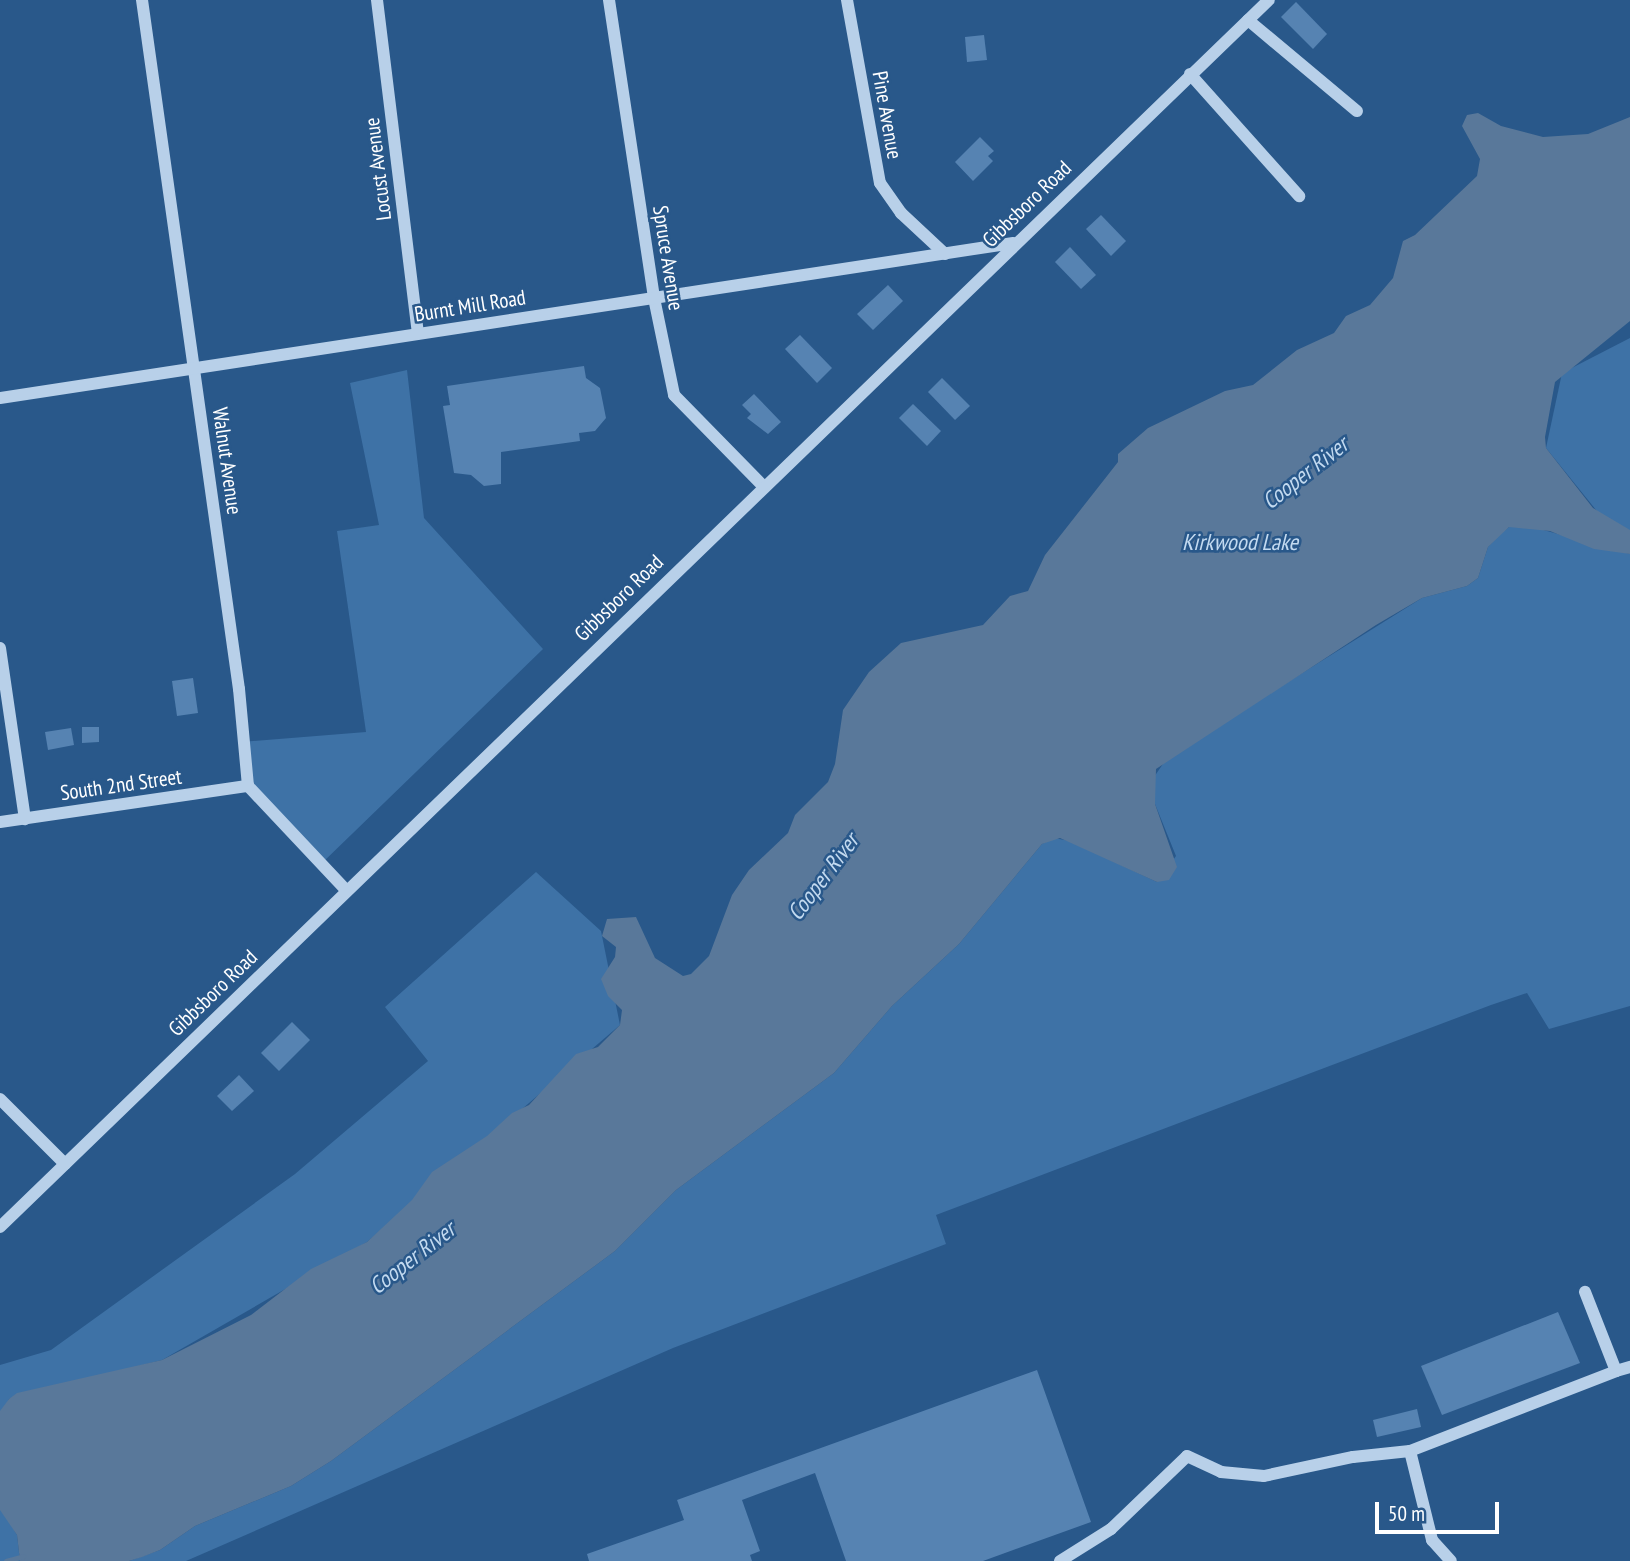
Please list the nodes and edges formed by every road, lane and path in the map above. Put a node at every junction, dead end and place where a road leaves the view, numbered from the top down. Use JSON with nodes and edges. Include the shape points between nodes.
{"nodes":[{"id":1,"x":142,"y":0,"type":"edge"},
{"id":2,"x":377,"y":0,"type":"edge"},
{"id":3,"x":609,"y":0,"type":"edge"},
{"id":4,"x":848,"y":0,"type":"edge"},
{"id":5,"x":1269,"y":0,"type":"edge"},
{"id":6,"x":1248,"y":20,"type":"junction"},
{"id":7,"x":1190,"y":74,"type":"junction"},
{"id":8,"x":1357,"y":111,"type":"dead end"},
{"id":9,"x":1299,"y":196,"type":"dead end"},
{"id":10,"x":1014,"y":243,"type":"junction"},
{"id":11,"x":945,"y":254,"type":"junction"},
{"id":12,"x":654,"y":298,"type":"junction"},
{"id":13,"x":418,"y":333,"type":"junction"},
{"id":14,"x":194,"y":365,"type":"junction"},
{"id":15,"x":0,"y":398,"type":"edge"},
{"id":16,"x":763,"y":486,"type":"junction"},
{"id":17,"x":0,"y":648,"type":"edge"},
{"id":18,"x":248,"y":786,"type":"junction"},
{"id":19,"x":25,"y":819,"type":"junction"},
{"id":20,"x":0,"y":822,"type":"edge"},
{"id":21,"x":346,"y":890,"type":"junction"},
{"id":22,"x":0,"y":1099,"type":"edge"},
{"id":23,"x":65,"y":1164,"type":"junction"},
{"id":24,"x":0,"y":1227,"type":"edge"},
{"id":25,"x":1586,"y":1292,"type":"dead end"},
{"id":26,"x":1630,"y":1367,"type":"edge"},
{"id":27,"x":1616,"y":1371,"type":"junction"},
{"id":28,"x":1410,"y":1451,"type":"junction"},
{"id":29,"x":1060,"y":1561,"type":"edge"},
{"id":30,"x":1451,"y":1561,"type":"edge"}],
"edges":[{"from":1,"to":14,"type":"street","name":"Walnut Avenue"},
{"from":2,"to":13,"type":"street","name":"Locust Avenue"},
{"from":3,"to":12,"type":"street","name":"Spruce Avenue"},
{"from":4,"to":11,"type":"street","name":"Pine Avenue","via":[[880,183],[901,213]]},
{"from":5,"to":6,"type":"street","name":"Gibbsboro Road"},
{"from":6,"to":7,"type":"street","name":"Gibbsboro Road"},
{"from":6,"to":8,"type":"street"},
{"from":7,"to":9,"type":"street"},
{"from":7,"to":10,"type":"street","name":"Gibbsboro Road"},
{"from":10,"to":11,"type":"street","name":"Burnt Mill Road"},
{"from":10,"to":16,"type":"street","name":"Gibbsboro Road"},
{"from":11,"to":12,"type":"street","name":"Burnt Mill Road"},
{"from":12,"to":13,"type":"street","name":"Burnt Mill Road"},
{"from":12,"to":16,"type":"street","name":"Spruce Avenue","via":[[674,395]]},
{"from":13,"to":14,"type":"street","name":"Burnt Mill Road"},
{"from":14,"to":15,"type":"street","name":"Burnt Mill Road"},
{"from":14,"to":18,"type":"street","name":"Walnut Avenue"},
{"from":16,"to":21,"type":"street","name":"Gibbsboro Road"},
{"from":17,"to":19,"type":"street"},
{"from":18,"to":19,"type":"street","name":"South 2nd Street"},
{"from":18,"to":21,"type":"street"},
{"from":19,"to":20,"type":"street","name":"South 2nd Street"},
{"from":21,"to":23,"type":"street","name":"Gibbsboro Road"},
{"from":22,"to":23,"type":"street"},
{"from":23,"to":24,"type":"street","name":"Gibbsboro Road"},
{"from":25,"to":27,"type":"street"},
{"from":26,"to":27,"type":"street"},
{"from":27,"to":28,"type":"street"},
{"from":28,"to":29,"type":"street","via":[[1353,1457],[1264,1476],[1221,1472],[1187,1456],[1111,1529]]},
{"from":28,"to":30,"type":"street","via":[[1432,1540]]}]}
